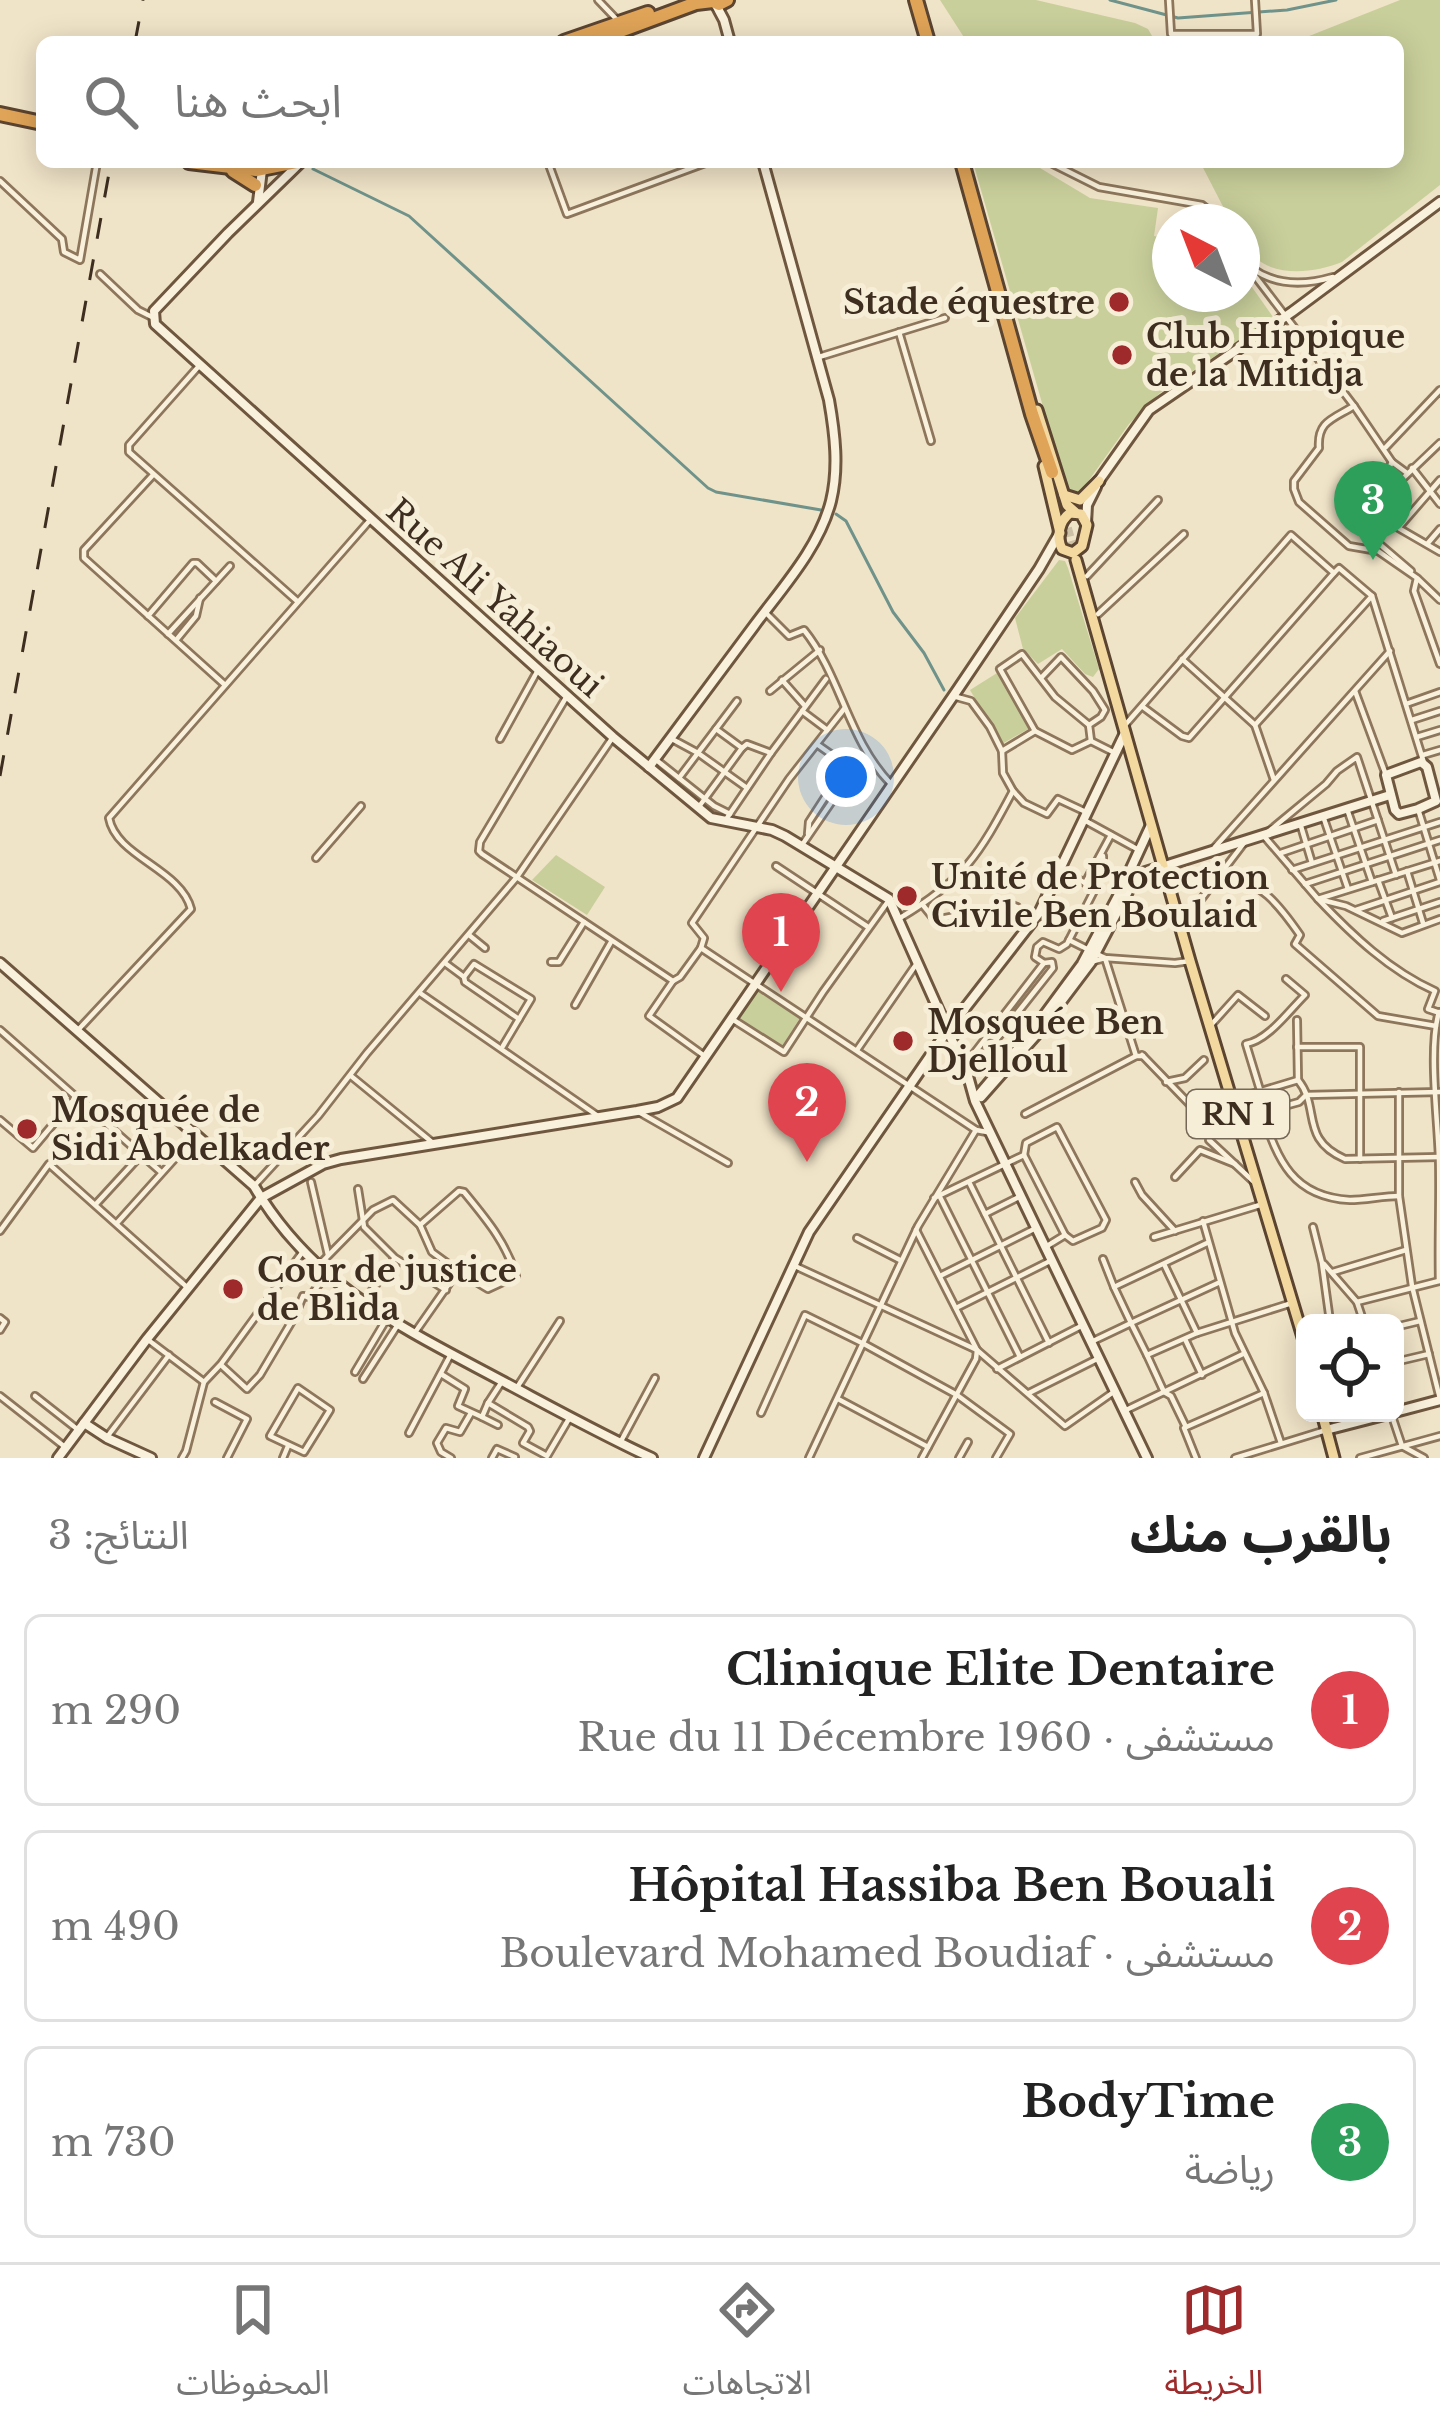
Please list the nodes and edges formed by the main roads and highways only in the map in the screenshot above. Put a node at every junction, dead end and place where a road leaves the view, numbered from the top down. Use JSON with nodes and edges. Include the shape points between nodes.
{"nodes":[{"id":1,"x":683,"y":0,"type":"edge"},
{"id":2,"x":919,"y":0,"type":"edge"},
{"id":3,"x":718,"y":1,"type":"edge"},
{"id":4,"x":580,"y":36,"type":"edge"},
{"id":5,"x":608,"y":36,"type":"edge"},
{"id":6,"x":728,"y":36,"type":"edge"},
{"id":7,"x":929,"y":36,"type":"edge"},
{"id":8,"x":0,"y":117,"type":"edge"},
{"id":9,"x":36,"y":126,"type":"edge"},
{"id":10,"x":227,"y":168,"type":"edge"},
{"id":11,"x":292,"y":168,"type":"edge"},
{"id":12,"x":765,"y":168,"type":"edge"},
{"id":13,"x":967,"y":168,"type":"edge"},
{"id":14,"x":259,"y":170,"type":"edge"},
{"id":15,"x":1440,"y":202,"type":"edge"},
{"id":16,"x":258,"y":203,"type":"junction"},
{"id":17,"x":1035,"y":412,"type":"junction"},
{"id":18,"x":1052,"y":472,"type":"joint"},
{"id":19,"x":1099,"y":481,"type":"junction"},
{"id":20,"x":1062,"y":498,"type":"junction"},
{"id":21,"x":1075,"y":512,"type":"junction"},
{"id":22,"x":1086,"y":524,"type":"junction"},
{"id":23,"x":1060,"y":533,"type":"junction"},
{"id":24,"x":1073,"y":553,"type":"junction"},
{"id":25,"x":1039,"y":569,"type":"junction"},
{"id":26,"x":1103,"y":654,"type":"junction"},
{"id":27,"x":1125,"y":729,"type":"junction"},
{"id":28,"x":652,"y":763,"type":"junction"},
{"id":29,"x":1436,"y":781,"type":"edge"},
{"id":30,"x":1390,"y":795,"type":"junction"},
{"id":31,"x":1151,"y":824,"type":"junction"},
{"id":32,"x":836,"y":866,"type":"junction"},
{"id":33,"x":1164,"y":867,"type":"junction"},
{"id":34,"x":1144,"y":875,"type":"junction"},
{"id":35,"x":1125,"y":883,"type":"junction"},
{"id":36,"x":1169,"y":885,"type":"junction"},
{"id":37,"x":1095,"y":956,"type":"junction"},
{"id":38,"x":0,"y":964,"type":"edge"},
{"id":39,"x":948,"y":1030,"type":"junction"},
{"id":40,"x":975,"y":1101,"type":"junction"},
{"id":41,"x":261,"y":1198,"type":"junction"},
{"id":42,"x":1296,"y":1314,"type":"edge"},
{"id":43,"x":1440,"y":1399,"type":"edge"},
{"id":44,"x":1404,"y":1410,"type":"edge"},
{"id":45,"x":1324,"y":1422,"type":"edge"},
{"id":46,"x":1357,"y":1422,"type":"edge"},
{"id":47,"x":81,"y":1426,"type":"junction"},
{"id":48,"x":1326,"y":1430,"type":"junction"},
{"id":49,"x":61,"y":1454,"type":"edge"},
{"id":50,"x":632,"y":1454,"type":"edge"},
{"id":51,"x":151,"y":1458,"type":"edge"},
{"id":52,"x":652,"y":1458,"type":"edge"},
{"id":53,"x":704,"y":1458,"type":"edge"},
{"id":54,"x":1147,"y":1458,"type":"edge"},
{"id":55,"x":1334,"y":1458,"type":"edge"}],
"edges":[{"from":1,"to":4,"type":"highway"},
{"from":2,"to":7,"type":"highway"},
{"from":3,"to":5,"type":"highway"},
{"from":3,"to":6,"type":"main road"},
{"from":8,"to":9,"type":"highway"},
{"from":10,"to":14,"type":"highway"},
{"from":11,"to":16,"type":"main road"},
{"from":12,"to":28,"type":"main road","via":[[835,429],[831,500],[815,540]]},
{"from":13,"to":17,"type":"highway"},
{"from":14,"to":16,"type":"main road"},
{"from":14,"to":16,"type":"main road"},
{"from":15,"to":19,"type":"main road","via":[[1149,410]]},
{"from":16,"to":28,"type":"main road","name":"Rue Ali Yahiaoui","via":[[154,311],[158,329],[613,737]]},
{"from":17,"to":18,"type":"highway"},
{"from":17,"to":20,"type":"main road"},
{"from":17,"to":23,"type":"main road"},
{"from":18,"to":20,"type":"main road"},
{"from":19,"to":20,"type":"main road","via":[[1080,500]]},
{"from":19,"to":21,"type":"main road"},
{"from":19,"to":22,"type":"main road"},
{"from":20,"to":21,"type":"main road"},
{"from":21,"to":22,"type":"main road"},
{"from":21,"to":23,"type":"main road"},
{"from":22,"to":24,"type":"main road"},
{"from":23,"to":24,"type":"main road","via":[[1060,546]]},
{"from":23,"to":25,"type":"main road"},
{"from":24,"to":25,"type":"main road"},
{"from":24,"to":26,"type":"main road","number":"RN 1"},
{"from":24,"to":26,"type":"main road","number":"RN 1","via":[[1087,576]]},
{"from":25,"to":32,"type":"main road"},
{"from":26,"to":27,"type":"main road","number":"RN 1"},
{"from":27,"to":31,"type":"main road","number":"RN 1"},
{"from":27,"to":39,"type":"main road","via":[[1039,913]]},
{"from":28,"to":32,"type":"main road","name":"Rue Ali Yahiaoui","via":[[710,818],[772,830]]},
{"from":29,"to":30,"type":"main road","via":[[1436,801],[1418,809],[1399,814]]},
{"from":29,"to":30,"type":"main road","via":[[1424,759],[1385,775]]},
{"from":30,"to":33,"type":"main road"},
{"from":31,"to":33,"type":"main road","number":"RN 1"},
{"from":31,"to":35,"type":"main road"},
{"from":32,"to":39,"type":"main road","name":"Rue Ali Yahiaoui","via":[[889,899]]},
{"from":32,"to":41,"type":"main road","via":[[676,1098],[323,1164]]},
{"from":33,"to":34,"type":"main road"},
{"from":33,"to":35,"type":"main road"},
{"from":33,"to":36,"type":"main road","number":"RN 1"},
{"from":34,"to":36,"type":"main road"},
{"from":34,"to":37,"type":"main road","via":[[1130,885]]},
{"from":35,"to":37,"type":"main road"},
{"from":36,"to":42,"type":"main road","number":"RN 1"},
{"from":37,"to":40,"type":"main road"},
{"from":38,"to":41,"type":"main road"},
{"from":39,"to":40,"type":"main road"},
{"from":39,"to":53,"type":"main road","via":[[819,1215]]},
{"from":40,"to":54,"type":"main road"},
{"from":41,"to":47,"type":"main road"},
{"from":41,"to":50,"type":"main road","via":[[363,1303]]},
{"from":43,"to":44,"type":"main road"},
{"from":45,"to":48,"type":"main road"},
{"from":46,"to":48,"type":"main road"},
{"from":47,"to":49,"type":"main road"},
{"from":47,"to":51,"type":"main road"},
{"from":48,"to":55,"type":"main road"},
{"from":50,"to":52,"type":"main road"}]}
